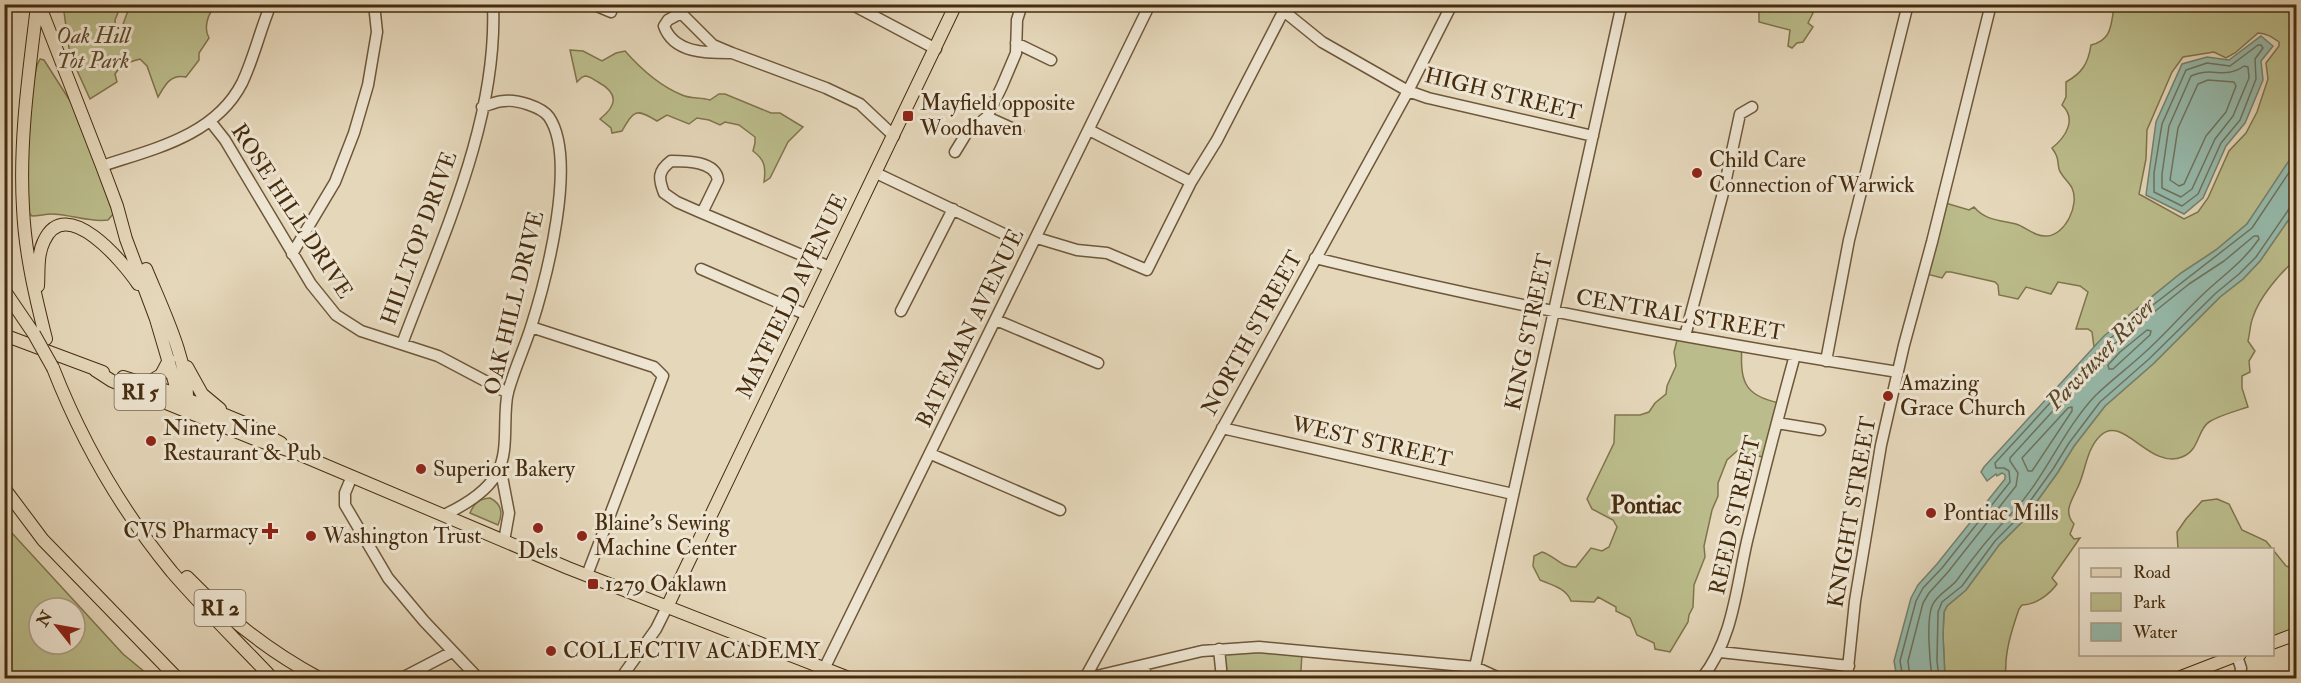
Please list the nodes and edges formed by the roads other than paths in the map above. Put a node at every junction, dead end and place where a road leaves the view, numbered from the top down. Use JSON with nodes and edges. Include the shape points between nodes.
{"nodes":[{"id":1,"x":38,"y":4,"type":"edge"},
{"id":2,"x":271,"y":4,"type":"edge"},
{"id":3,"x":374,"y":4,"type":"edge"},
{"id":4,"x":493,"y":4,"type":"edge"},
{"id":5,"x":592,"y":4,"type":"edge"},
{"id":6,"x":851,"y":4,"type":"edge"},
{"id":7,"x":956,"y":4,"type":"edge"},
{"id":8,"x":1022,"y":4,"type":"edge"},
{"id":9,"x":1150,"y":4,"type":"edge"},
{"id":10,"x":1452,"y":4,"type":"edge"},
{"id":11,"x":1622,"y":4,"type":"edge"},
{"id":12,"x":1908,"y":4,"type":"edge"},
{"id":13,"x":1991,"y":4,"type":"edge"},
{"id":14,"x":1279,"y":8,"type":"edge"},
{"id":15,"x":611,"y":12,"type":"dead end"},
{"id":16,"x":1016,"y":43,"type":"junction"},
{"id":17,"x":936,"y":49,"type":"junction"},
{"id":18,"x":732,"y":53,"type":"junction"},
{"id":19,"x":1051,"y":60,"type":"dead end"},
{"id":20,"x":1408,"y":91,"type":"junction"},
{"id":21,"x":1752,"y":106,"type":"dead end"},
{"id":22,"x":482,"y":107,"type":"junction"},
{"id":23,"x":987,"y":117,"type":"junction"},
{"id":24,"x":210,"y":121,"type":"junction"},
{"id":25,"x":1089,"y":130,"type":"junction"},
{"id":26,"x":1018,"y":131,"type":"dead end"},
{"id":27,"x":894,"y":136,"type":"junction"},
{"id":28,"x":1593,"y":136,"type":"junction"},
{"id":29,"x":956,"y":152,"type":"dead end"},
{"id":30,"x":102,"y":166,"type":"junction"},
{"id":31,"x":876,"y":173,"type":"junction"},
{"id":32,"x":1191,"y":182,"type":"junction"},
{"id":33,"x":117,"y":206,"type":"junction"},
{"id":34,"x":953,"y":210,"type":"junction"},
{"id":35,"x":702,"y":213,"type":"junction"},
{"id":36,"x":1004,"y":234,"type":"dead end"},
{"id":37,"x":1037,"y":238,"type":"junction"},
{"id":38,"x":292,"y":254,"type":"junction"},
{"id":39,"x":1315,"y":258,"type":"junction"},
{"id":40,"x":830,"y":267,"type":"junction"},
{"id":41,"x":701,"y":269,"type":"dead end"},
{"id":42,"x":4,"y":290,"type":"edge"},
{"id":43,"x":149,"y":300,"type":"junction"},
{"id":44,"x":37,"y":305,"type":"junction"},
{"id":45,"x":901,"y":311,"type":"dead end"},
{"id":46,"x":1555,"y":312,"type":"junction"},
{"id":47,"x":807,"y":315,"type":"junction"},
{"id":48,"x":996,"y":320,"type":"junction"},
{"id":49,"x":531,"y":327,"type":"junction"},
{"id":50,"x":172,"y":333,"type":"junction"},
{"id":51,"x":4,"y":335,"type":"edge"},
{"id":52,"x":1685,"y":336,"type":"junction"},
{"id":53,"x":40,"y":337,"type":"junction"},
{"id":54,"x":402,"y":344,"type":"junction"},
{"id":55,"x":1795,"y":355,"type":"junction"},
{"id":56,"x":169,"y":360,"type":"junction"},
{"id":57,"x":1826,"y":361,"type":"junction"},
{"id":58,"x":1098,"y":363,"type":"dead end"},
{"id":59,"x":95,"y":370,"type":"junction"},
{"id":60,"x":1898,"y":372,"type":"junction"},
{"id":61,"x":146,"y":384,"type":"junction"},
{"id":62,"x":508,"y":393,"type":"junction"},
{"id":63,"x":184,"y":402,"type":"junction"},
{"id":64,"x":242,"y":422,"type":"junction"},
{"id":65,"x":1777,"y":423,"type":"junction"},
{"id":66,"x":1222,"y":428,"type":"junction"},
{"id":67,"x":1820,"y":430,"type":"dead end"},
{"id":68,"x":294,"y":452,"type":"junction"},
{"id":69,"x":931,"y":453,"type":"junction"},
{"id":70,"x":500,"y":465,"type":"junction"},
{"id":71,"x":352,"y":476,"type":"junction"},
{"id":72,"x":4,"y":488,"type":"edge"},
{"id":73,"x":1512,"y":494,"type":"junction"},
{"id":74,"x":4,"y":499,"type":"edge"},
{"id":75,"x":1060,"y":510,"type":"dead end"},
{"id":76,"x":444,"y":515,"type":"junction"},
{"id":77,"x":133,"y":521,"type":"junction"},
{"id":78,"x":29,"y":523,"type":"junction"},
{"id":79,"x":504,"y":541,"type":"junction"},
{"id":80,"x":587,"y":575,"type":"junction"},
{"id":81,"x":667,"y":607,"type":"junction"},
{"id":82,"x":2296,"y":634,"type":"edge"},
{"id":83,"x":2274,"y":642,"type":"edge"},
{"id":84,"x":1219,"y":649,"type":"junction"},
{"id":85,"x":452,"y":652,"type":"junction"},
{"id":86,"x":1720,"y":652,"type":"junction"},
{"id":87,"x":2236,"y":656,"type":"edge"},
{"id":88,"x":2239,"y":656,"type":"edge"},
{"id":89,"x":1144,"y":665,"type":"junction"},
{"id":90,"x":1849,"y":666,"type":"junction"},
{"id":91,"x":1475,"y":667,"type":"junction"},
{"id":92,"x":824,"y":669,"type":"junction"},
{"id":93,"x":177,"y":678,"type":"edge"},
{"id":94,"x":272,"y":678,"type":"edge"},
{"id":95,"x":319,"y":678,"type":"edge"},
{"id":96,"x":402,"y":678,"type":"edge"},
{"id":97,"x":478,"y":678,"type":"edge"},
{"id":98,"x":621,"y":678,"type":"edge"},
{"id":99,"x":849,"y":678,"type":"edge"},
{"id":100,"x":1086,"y":678,"type":"edge"},
{"id":101,"x":1146,"y":678,"type":"edge"},
{"id":102,"x":1222,"y":678,"type":"edge"},
{"id":103,"x":1499,"y":678,"type":"edge"},
{"id":104,"x":1702,"y":678,"type":"edge"},
{"id":105,"x":1847,"y":678,"type":"edge"},
{"id":106,"x":2178,"y":678,"type":"edge"},
{"id":107,"x":2240,"y":678,"type":"edge"}],
"edges":[{"from":1,"to":30,"type":"main road"},
{"from":1,"to":44,"type":"main road","number":"RI 2","via":[[24,119],[22,178],[25,235]]},
{"from":2,"to":24,"type":"street","via":[[241,85]]},
{"from":3,"to":38,"type":"street","via":[[377,32],[354,134],[334,182]]},
{"from":4,"to":22,"type":"street","name":"HILLTOP DRIVE","via":[[494,32]]},
{"from":5,"to":15,"type":"street"},
{"from":6,"to":17,"type":"street"},
{"from":7,"to":17,"type":"main road","name":"MAYFIELD AVENUE"},
{"from":8,"to":16,"type":"street"},
{"from":9,"to":25,"type":"street","name":"BATEMAN AVENUE"},
{"from":10,"to":20,"type":"street","name":"NORTH STREET"},
{"from":11,"to":28,"type":"street","name":"KING STREET"},
{"from":12,"to":57,"type":"street","via":[[1849,240]]},
{"from":13,"to":60,"type":"street","name":"KNIGHT STREET"},
{"from":14,"to":20,"type":"street","name":"HIGH STREET","via":[[1311,35]]},
{"from":14,"to":32,"type":"street","via":[[1217,140]]},
{"from":16,"to":19,"type":"street"},
{"from":16,"to":23,"type":"street","via":[[1016,53]]},
{"from":17,"to":27,"type":"main road","name":"MAYFIELD AVENUE"},
{"from":18,"to":18,"type":"street","via":[[713,45],[681,13],[664,26],[686,49]]},
{"from":18,"to":27,"type":"street","via":[[860,104]]},
{"from":20,"to":28,"type":"street","name":"HIGH STREET"},
{"from":20,"to":39,"type":"street","name":"NORTH STREET"},
{"from":21,"to":52,"type":"street","via":[[1740,114]]},
{"from":22,"to":49,"type":"street","name":"OAK HILL DRIVE","via":[[505,100],[537,106],[549,117],[559,143],[561,197]]},
{"from":22,"to":54,"type":"street","name":"HILLTOP DRIVE","via":[[457,202]]},
{"from":23,"to":26,"type":"street"},
{"from":23,"to":29,"type":"street","via":[[966,134]]},
{"from":24,"to":30,"type":"street","via":[[181,139]]},
{"from":24,"to":38,"type":"street","name":"ROSE HILL DRIVE","via":[[244,170]]},
{"from":25,"to":32,"type":"street"},
{"from":25,"to":37,"type":"street","name":"BATEMAN AVENUE"},
{"from":27,"to":31,"type":"main road","name":"MAYFIELD AVENUE"},
{"from":28,"to":46,"type":"street","name":"KING STREET"},
{"from":30,"to":33,"type":"main road"},
{"from":31,"to":34,"type":"street"},
{"from":31,"to":40,"type":"main road","name":"MAYFIELD AVENUE"},
{"from":32,"to":37,"type":"street","via":[[1147,270],[1107,253],[1077,250]]},
{"from":33,"to":43,"type":"main road"},
{"from":33,"to":50,"type":"main road"},
{"from":34,"to":36,"type":"street"},
{"from":34,"to":45,"type":"street"},
{"from":35,"to":35,"type":"street","via":[[664,193],[660,176],[663,167],[672,161],[684,161],[711,167],[717,174],[718,180]]},
{"from":35,"to":40,"type":"street"},
{"from":37,"to":48,"type":"street","name":"BATEMAN AVENUE"},
{"from":38,"to":54,"type":"street","name":"ROSE HILL DRIVE","via":[[311,284],[345,323]]},
{"from":39,"to":46,"type":"street","name":"CENTRAL STREET"},
{"from":39,"to":66,"type":"street","name":"NORTH STREET"},
{"from":40,"to":47,"type":"main road","name":"MAYFIELD AVENUE"},
{"from":41,"to":47,"type":"street"},
{"from":42,"to":53,"type":"main road"},
{"from":43,"to":44,"type":"main road","via":[[112,252],[86,231],[68,225],[56,227],[44,240]]},
{"from":43,"to":56,"type":"main road"},
{"from":44,"to":53,"type":"main road","number":"RI 2"},
{"from":46,"to":52,"type":"street","name":"CENTRAL STREET"},
{"from":46,"to":73,"type":"street","name":"KING STREET"},
{"from":47,"to":81,"type":"main road","name":"MAYFIELD AVENUE"},
{"from":48,"to":58,"type":"street"},
{"from":48,"to":69,"type":"street","name":"BATEMAN AVENUE"},
{"from":49,"to":62,"type":"street","name":"OAK HILL DRIVE"},
{"from":49,"to":80,"type":"street","via":[[654,367],[663,376]]},
{"from":50,"to":63,"type":"main road","via":[[186,382]]},
{"from":50,"to":64,"type":"main road","via":[[202,394]]},
{"from":51,"to":59,"type":"main road","number":"RI 5"},
{"from":52,"to":55,"type":"street","name":"CENTRAL STREET"},
{"from":53,"to":77,"type":"main road","number":"RI 2","bridge":true,"via":[[94,460]]},
{"from":54,"to":62,"type":"street","name":"ROSE HILL DRIVE","via":[[438,356]]},
{"from":55,"to":57,"type":"street","name":"CENTRAL STREET"},
{"from":55,"to":65,"type":"street","name":"REED STREET"},
{"from":56,"to":61,"type":"main road","via":[[161,375]]},
{"from":56,"to":63,"type":"main road"},
{"from":57,"to":60,"type":"street","name":"CENTRAL STREET"},
{"from":59,"to":61,"type":"main road","number":"RI 5"},
{"from":59,"to":63,"type":"main road","number":"RI 5","via":[[112,381]]},
{"from":60,"to":90,"type":"street","name":"KNIGHT STREET","via":[[1869,509]]},
{"from":61,"to":63,"type":"main road","number":"RI 5"},
{"from":62,"to":70,"type":"street","name":"OAK HILL DRIVE"},
{"from":63,"to":64,"type":"main road","number":"RI 5"},
{"from":63,"to":68,"type":"main road","number":"RI 5","via":[[257,440]]},
{"from":64,"to":68,"type":"main road","number":"RI 5"},
{"from":65,"to":67,"type":"street"},
{"from":65,"to":86,"type":"street","name":"REED STREET","via":[[1729,630]]},
{"from":66,"to":73,"type":"street","name":"WEST STREET"},
{"from":66,"to":100,"type":"street","name":"NORTH STREET"},
{"from":68,"to":71,"type":"main road","number":"RI 5"},
{"from":69,"to":75,"type":"street"},
{"from":69,"to":92,"type":"street","name":"BATEMAN AVENUE"},
{"from":70,"to":76,"type":"street","name":"OAK HILL DRIVE","via":[[482,490]]},
{"from":70,"to":79,"type":"street","name":"OAK HILL DRIVE","via":[[509,513]]},
{"from":71,"to":76,"type":"main road","number":"RI 5"},
{"from":71,"to":85,"type":"street","via":[[345,493],[347,509],[388,578]]},
{"from":72,"to":78,"type":"main road"},
{"from":73,"to":91,"type":"street","name":"KING STREET"},
{"from":74,"to":78,"type":"main road"},
{"from":76,"to":79,"type":"main road","number":"RI 5"},
{"from":77,"to":94,"type":"main road","via":[[173,573]]},
{"from":77,"to":95,"type":"main road","number":"RI 2","via":[[233,620]]},
{"from":78,"to":93,"type":"main road"},
{"from":79,"to":80,"type":"main road","number":"RI 5"},
{"from":80,"to":81,"type":"main road","number":"RI 5"},
{"from":81,"to":92,"type":"main road","number":"RI 5"},
{"from":81,"to":98,"type":"street"},
{"from":82,"to":83,"type":"main road"},
{"from":84,"to":89,"type":"street"},
{"from":84,"to":91,"type":"street","via":[[1259,647]]},
{"from":84,"to":102,"type":"street"},
{"from":85,"to":96,"type":"street"},
{"from":85,"to":97,"type":"street"},
{"from":86,"to":90,"type":"street"},
{"from":86,"to":104,"type":"street","name":"REED STREET"},
{"from":87,"to":106,"type":"main road"},
{"from":88,"to":107,"type":"street"},
{"from":89,"to":100,"type":"street"},
{"from":89,"to":101,"type":"street"},
{"from":90,"to":105,"type":"street","name":"KNIGHT STREET"},
{"from":91,"to":103,"type":"street"},
{"from":92,"to":99,"type":"main road","number":"RI 5"}]}
